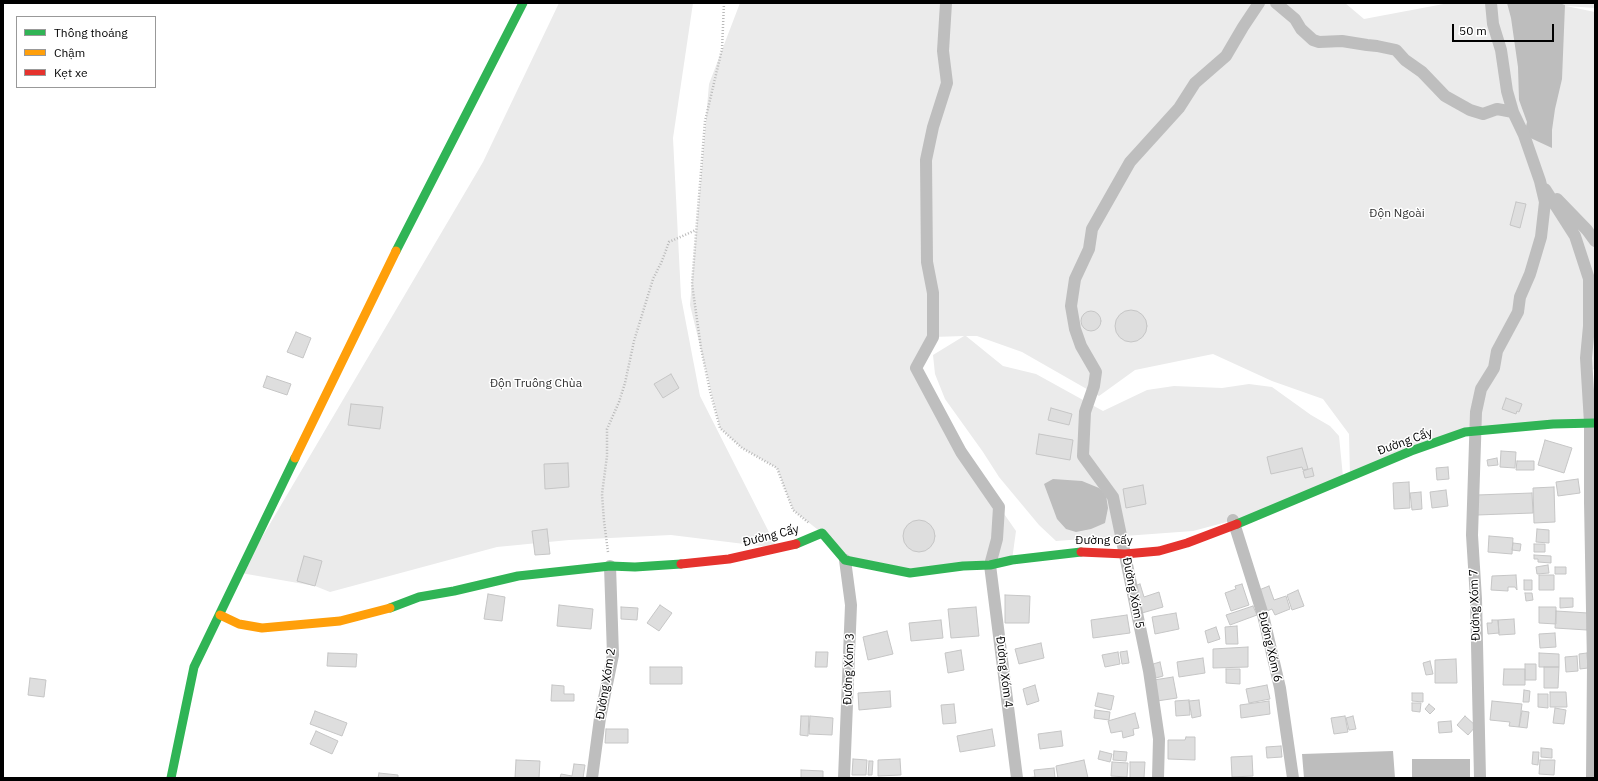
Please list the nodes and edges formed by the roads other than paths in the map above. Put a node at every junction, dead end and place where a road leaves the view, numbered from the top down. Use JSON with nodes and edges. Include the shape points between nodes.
{"nodes":[{"id":1,"x":523,"y":3,"type":"edge"},
{"id":2,"x":946,"y":3,"type":"edge"},
{"id":3,"x":1259,"y":3,"type":"edge"},
{"id":4,"x":1276,"y":3,"type":"edge"},
{"id":5,"x":1491,"y":3,"type":"edge"},
{"id":6,"x":1513,"y":112,"type":"junction"},
{"id":7,"x":1540,"y":181,"type":"junction"},
{"id":8,"x":1595,"y":241,"type":"edge"},
{"id":9,"x":1592,"y":423,"type":"edge"},
{"id":10,"x":1476,"y":432,"type":"junction"},
{"id":11,"x":1234,"y":523,"type":"junction"},
{"id":12,"x":1125,"y":554,"type":"junction"},
{"id":13,"x":845,"y":560,"type":"junction"},
{"id":14,"x":990,"y":565,"type":"junction"},
{"id":15,"x":610,"y":566,"type":"junction"},
{"id":16,"x":220,"y":615,"type":"junction"},
{"id":17,"x":171,"y":778,"type":"edge"},
{"id":18,"x":592,"y":778,"type":"edge"},
{"id":19,"x":844,"y":778,"type":"edge"},
{"id":20,"x":1017,"y":778,"type":"edge"},
{"id":21,"x":1158,"y":778,"type":"edge"},
{"id":22,"x":1293,"y":778,"type":"edge"},
{"id":23,"x":1480,"y":778,"type":"edge"},
{"id":24,"x":1592,"y":778,"type":"edge"}],
"edges":[{"from":1,"to":16,"type":"street","via":[[372,299]]},
{"from":2,"to":14,"type":"street","via":[[943,51],[947,83],[926,160],[927,262],[933,293],[933,337],[916,368],[961,452],[999,507],[997,539]]},
{"from":3,"to":12,"type":"street","name":"Đường Xóm 5","via":[[1226,56],[1195,83],[1180,108],[1130,162],[1092,229],[1089,250],[1075,279],[1071,306],[1075,329],[1081,346],[1096,372],[1085,412],[1083,456],[1113,497]]},
{"from":4,"to":6,"type":"street","via":[[1295,19],[1313,40],[1342,41],[1396,50],[1445,96],[1470,110],[1483,114],[1497,108]]},
{"from":5,"to":6,"type":"street","via":[[1493,24],[1501,50]]},
{"from":6,"to":7,"type":"street"},
{"from":7,"to":8,"type":"street"},
{"from":7,"to":9,"type":"street","via":[[1575,236],[1589,279],[1586,358]]},
{"from":7,"to":10,"type":"street","name":"Đường Xóm 7","via":[[1545,202],[1541,237],[1520,297],[1518,312],[1497,351],[1494,368],[1481,390],[1476,412]]},
{"from":9,"to":10,"type":"street","name":"Đường Cấy","via":[[1553,424]]},
{"from":9,"to":24,"type":"street"},
{"from":10,"to":11,"type":"street","name":"Đường Cấy","via":[[1465,432],[1411,451]]},
{"from":10,"to":23,"type":"street","name":"Đường Xóm 7","via":[[1472,535]]},
{"from":11,"to":12,"type":"street","name":"Đường Cấy","via":[[1187,543],[1159,551]]},
{"from":11,"to":22,"type":"street","name":"Đường Xóm 6","via":[[1266,630],[1280,688]]},
{"from":12,"to":14,"type":"street","name":"Đường Cấy","via":[[1088,551]]},
{"from":12,"to":21,"type":"street","name":"Đường Xóm 5","via":[[1149,671],[1158,740]]},
{"from":13,"to":14,"type":"street","name":"Đường Cấy","via":[[910,573]]},
{"from":13,"to":15,"type":"street","name":"Đường Cấy","via":[[822,533],[799,543],[729,559],[635,567]]},
{"from":13,"to":19,"type":"street","name":"Đường Xóm 3","via":[[851,605]]},
{"from":14,"to":20,"type":"street","name":"Đường Xóm 4"},
{"from":15,"to":16,"type":"street","name":"Đường Cấy","via":[[518,576],[419,597],[393,607],[340,621],[262,628],[239,624]]},
{"from":15,"to":18,"type":"street","name":"Đường Xóm 2","via":[[613,655],[600,718]]},
{"from":16,"to":17,"type":"street","via":[[194,667]]}]}
